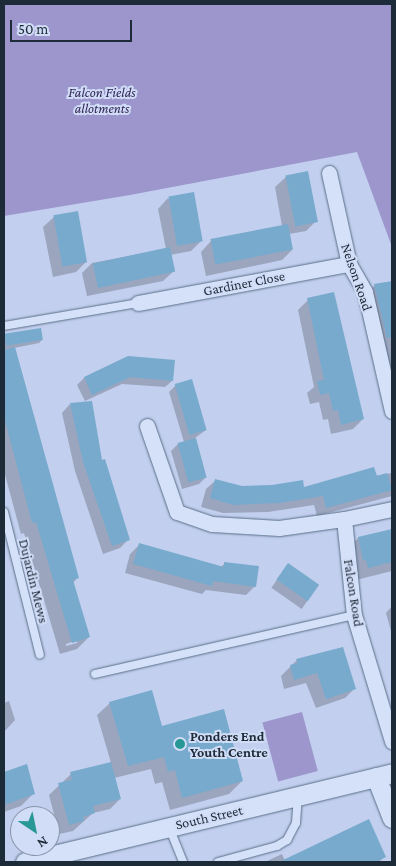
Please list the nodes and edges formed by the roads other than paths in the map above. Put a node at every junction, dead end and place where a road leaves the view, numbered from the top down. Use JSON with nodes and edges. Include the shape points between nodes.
{"nodes":[{"id":1,"x":329,"y":173,"type":"dead end"},
{"id":2,"x":350,"y":264,"type":"junction"},
{"id":3,"x":138,"y":303,"type":"joint"},
{"id":4,"x":4,"y":326,"type":"edge"},
{"id":5,"x":392,"y":411,"type":"edge"},
{"id":6,"x":147,"y":426,"type":"dead end"},
{"id":7,"x":392,"y":509,"type":"edge"},
{"id":8,"x":4,"y":512,"type":"edge"},
{"id":9,"x":344,"y":519,"type":"junction"},
{"id":10,"x":354,"y":615,"type":"junction"},
{"id":11,"x":40,"y":655,"type":"dead end"},
{"id":12,"x":95,"y":674,"type":"dead end"},
{"id":13,"x":392,"y":741,"type":"edge"},
{"id":14,"x":384,"y":775,"type":"edge"},
{"id":15,"x":298,"y":796,"type":"junction"},
{"id":16,"x":392,"y":818,"type":"edge"},
{"id":17,"x":169,"y":827,"type":"junction"},
{"id":18,"x":25,"y":862,"type":"edge"},
{"id":19,"x":183,"y":862,"type":"edge"},
{"id":20,"x":218,"y":862,"type":"edge"}],
"edges":[{"from":1,"to":2,"type":"street","name":"Nelson Road"},
{"from":2,"to":3,"type":"street","name":"Gardiner Close"},
{"from":2,"to":5,"type":"street","name":"Nelson Road","via":[[365,292]]},
{"from":3,"to":4,"type":"lane"},
{"from":6,"to":9,"type":"street","via":[[177,512],[212,524],[279,528]]},
{"from":7,"to":9,"type":"street"},
{"from":8,"to":11,"type":"lane","name":"Dujardin Mews"},
{"from":9,"to":10,"type":"street","name":"Falcon Road"},
{"from":10,"to":12,"type":"lane"},
{"from":10,"to":13,"type":"street","name":"Falcon Road"},
{"from":14,"to":15,"type":"street","name":"South Street"},
{"from":14,"to":16,"type":"street"},
{"from":15,"to":17,"type":"street","name":"South Street"},
{"from":15,"to":20,"type":"lane","via":[[296,823],[286,840],[277,846]]},
{"from":17,"to":18,"type":"street","name":"South Street"},
{"from":17,"to":19,"type":"lane"}]}
